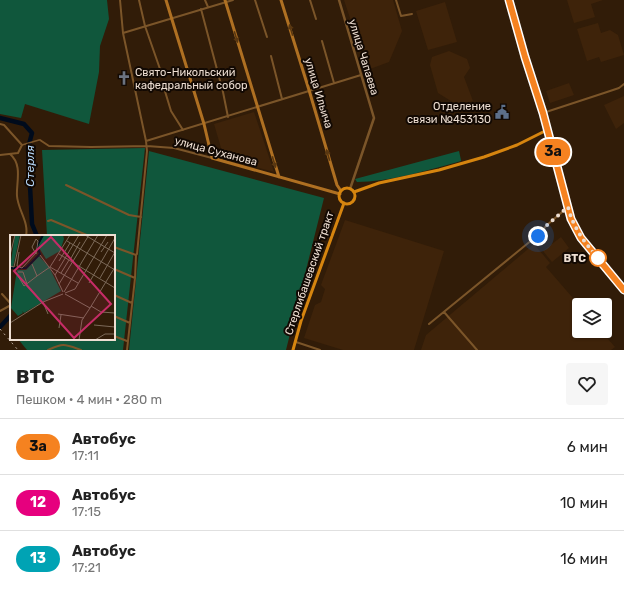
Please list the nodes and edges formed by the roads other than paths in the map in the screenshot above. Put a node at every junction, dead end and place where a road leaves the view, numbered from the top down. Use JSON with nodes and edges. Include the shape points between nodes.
{"nodes":[{"id":1,"x":120,"y":0,"type":"edge"},
{"id":2,"x":139,"y":0,"type":"edge"},
{"id":3,"x":166,"y":0,"type":"edge"},
{"id":4,"x":205,"y":0,"type":"edge"},
{"id":5,"x":233,"y":0,"type":"edge"},
{"id":6,"x":255,"y":0,"type":"edge"},
{"id":7,"x":281,"y":0,"type":"edge"},
{"id":8,"x":310,"y":0,"type":"edge"},
{"id":9,"x":339,"y":0,"type":"edge"},
{"id":10,"x":396,"y":0,"type":"edge"},
{"id":11,"x":509,"y":0,"type":"edge"},
{"id":12,"x":225,"y":1,"type":"edge"},
{"id":13,"x":208,"y":7,"type":"junction"},
{"id":14,"x":201,"y":9,"type":"junction"},
{"id":15,"x":412,"y":14,"type":"dead end"},
{"id":16,"x":171,"y":18,"type":"junction"},
{"id":17,"x":316,"y":19,"type":"dead end"},
{"id":18,"x":145,"y":26,"type":"junction"},
{"id":19,"x":123,"y":33,"type":"junction"},
{"id":20,"x":267,"y":37,"type":"dead end"},
{"id":21,"x":322,"y":41,"type":"dead end"},
{"id":22,"x":271,"y":56,"type":"dead end"},
{"id":23,"x":160,"y":69,"type":"dead end"},
{"id":24,"x":361,"y":75,"type":"junction"},
{"id":25,"x":334,"y":83,"type":"junction"},
{"id":26,"x":624,"y":84,"type":"edge"},
{"id":27,"x":164,"y":88,"type":"dead end"},
{"id":28,"x":309,"y":90,"type":"junction"},
{"id":29,"x":282,"y":99,"type":"junction"},
{"id":30,"x":257,"y":107,"type":"junction"},
{"id":31,"x":543,"y":113,"type":"junction"},
{"id":32,"x":228,"y":116,"type":"junction"},
{"id":33,"x":0,"y":124,"type":"edge"},
{"id":34,"x":204,"y":124,"type":"junction"},
{"id":35,"x":183,"y":130,"type":"junction"},
{"id":36,"x":547,"y":130,"type":"junction"},
{"id":37,"x":40,"y":140,"type":"joint"},
{"id":38,"x":146,"y":141,"type":"junction"},
{"id":39,"x":22,"y":145,"type":"junction"},
{"id":40,"x":147,"y":146,"type":"junction"},
{"id":41,"x":10,"y":154,"type":"junction"},
{"id":42,"x":0,"y":155,"type":"edge"},
{"id":43,"x":212,"y":158,"type":"junction"},
{"id":44,"x":279,"y":177,"type":"junction"},
{"id":45,"x":66,"y":185,"type":"dead end"},
{"id":46,"x":350,"y":189,"type":"junction"},
{"id":47,"x":354,"y":192,"type":"junction"},
{"id":48,"x":340,"y":193,"type":"junction"},
{"id":49,"x":344,"y":203,"type":"junction"},
{"id":50,"x":568,"y":207,"type":"junction"},
{"id":51,"x":141,"y":217,"type":"junction"},
{"id":52,"x":48,"y":221,"type":"dead end"},
{"id":53,"x":26,"y":235,"type":"edge"},
{"id":54,"x":87,"y":235,"type":"edge"},
{"id":55,"x":115,"y":247,"type":"edge"},
{"id":56,"x":136,"y":255,"type":"junction"},
{"id":57,"x":115,"y":269,"type":"edge"},
{"id":58,"x":135,"y":278,"type":"junction"},
{"id":59,"x":624,"y":290,"type":"edge"},
{"id":60,"x":2,"y":294,"type":"dead end"},
{"id":61,"x":115,"y":295,"type":"edge"},
{"id":62,"x":10,"y":303,"type":"edge"},
{"id":63,"x":132,"y":303,"type":"junction"},
{"id":64,"x":10,"y":305,"type":"edge"},
{"id":65,"x":0,"y":311,"type":"edge"},
{"id":66,"x":444,"y":312,"type":"junction"},
{"id":67,"x":115,"y":316,"type":"edge"},
{"id":68,"x":130,"y":323,"type":"junction"},
{"id":69,"x":429,"y":324,"type":"dead end"},
{"id":70,"x":115,"y":336,"type":"edge"},
{"id":71,"x":127,"y":341,"type":"junction"},
{"id":72,"x":295,"y":341,"type":"junction"},
{"id":73,"x":48,"y":350,"type":"edge"},
{"id":74,"x":81,"y":350,"type":"edge"},
{"id":75,"x":127,"y":350,"type":"edge"},
{"id":76,"x":293,"y":350,"type":"edge"},
{"id":77,"x":320,"y":350,"type":"edge"},
{"id":78,"x":477,"y":350,"type":"edge"}],
"edges":[{"from":1,"to":19,"type":"street"},
{"from":2,"to":18,"type":"street"},
{"from":3,"to":16,"type":"main road"},
{"from":4,"to":13,"type":"street"},
{"from":5,"to":12,"type":"street"},
{"from":6,"to":20,"type":"street"},
{"from":28,"to":7,"type":"main road","name":"улица Ильича","one_way":true},
{"from":8,"to":17,"type":"street"},
{"from":9,"to":24,"type":"street","name":"улица Чапаева"},
{"from":10,"to":15,"type":"street","via":[[401,16]]},
{"from":11,"to":31,"type":"main road"},
{"from":12,"to":13,"type":"street"},
{"from":12,"to":30,"type":"main road","one_way":true},
{"from":13,"to":14,"type":"street"},
{"from":14,"to":16,"type":"street"},
{"from":14,"to":32,"type":"street"},
{"from":16,"to":18,"type":"street"},
{"from":16,"to":34,"type":"main road"},
{"from":18,"to":19,"type":"street"},
{"from":18,"to":23,"type":"street"},
{"from":19,"to":38,"type":"street"},
{"from":21,"to":25,"type":"street"},
{"from":22,"to":29,"type":"street"},
{"from":24,"to":25,"type":"street"},
{"from":24,"to":46,"type":"street","name":"улица Чапаева","via":[[374,118]]},
{"from":25,"to":28,"type":"street"},
{"from":26,"to":31,"type":"street","via":[[619,88]]},
{"from":27,"to":35,"type":"street","via":[[171,111]]},
{"from":28,"to":29,"type":"street"},
{"from":48,"to":28,"type":"main road","name":"улица Ильича","one_way":true},
{"from":29,"to":30,"type":"street"},
{"from":30,"to":32,"type":"street"},
{"from":30,"to":44,"type":"main road","one_way":true},
{"from":31,"to":36,"type":"main road"},
{"from":32,"to":34,"type":"street"},
{"from":33,"to":39,"type":"street","via":[[4,125]]},
{"from":34,"to":35,"type":"street"},
{"from":34,"to":43,"type":"main road"},
{"from":35,"to":38,"type":"street"},
{"from":36,"to":47,"type":"main road","via":[[484,157],[379,183]]},
{"from":36,"to":50,"type":"street"},
{"from":37,"to":39,"type":"street"},
{"from":37,"to":40,"type":"street","name":"улица Суханова","via":[[49,146]]},
{"from":38,"to":40,"type":"street"},
{"from":39,"to":41,"type":"street","via":[[18,153]]},
{"from":40,"to":43,"type":"street","name":"улица Суханова","via":[[174,148]]},
{"from":40,"to":51,"type":"street"},
{"from":41,"to":42,"type":"street"},
{"from":41,"to":53,"type":"street","via":[[14,157],[19,175],[17,196],[27,229]]},
{"from":43,"to":44,"type":"main road","name":"улица Суханова"},
{"from":44,"to":48,"type":"main road","name":"улица Суханова"},
{"from":45,"to":51,"type":"street","via":[[129,215]]},
{"from":46,"to":47,"type":"main road"},
{"from":46,"to":48,"type":"main road"},
{"from":47,"to":49,"type":"main road","via":[[352,202]]},
{"from":48,"to":49,"type":"main road","via":[[340,199]]},
{"from":49,"to":72,"type":"main road","name":"Стерлибашевский тракт"},
{"from":50,"to":59,"type":"street","via":[[581,238]]},
{"from":50,"to":66,"type":"street","via":[[538,236]]},
{"from":51,"to":56,"type":"street"},
{"from":52,"to":54,"type":"street"},
{"from":55,"to":56,"type":"street"},
{"from":56,"to":58,"type":"street"},
{"from":57,"to":58,"type":"street"},
{"from":58,"to":63,"type":"street"},
{"from":60,"to":62,"type":"street"},
{"from":61,"to":63,"type":"street"},
{"from":63,"to":68,"type":"street"},
{"from":64,"to":65,"type":"street"},
{"from":66,"to":69,"type":"street"},
{"from":66,"to":78,"type":"street"},
{"from":67,"to":68,"type":"street"},
{"from":68,"to":71,"type":"street"},
{"from":70,"to":71,"type":"street"},
{"from":71,"to":75,"type":"street"},
{"from":72,"to":76,"type":"main road","name":"Стерлибашевский тракт"},
{"from":72,"to":77,"type":"street"},
{"from":73,"to":74,"type":"street","via":[[61,344]]}]}
